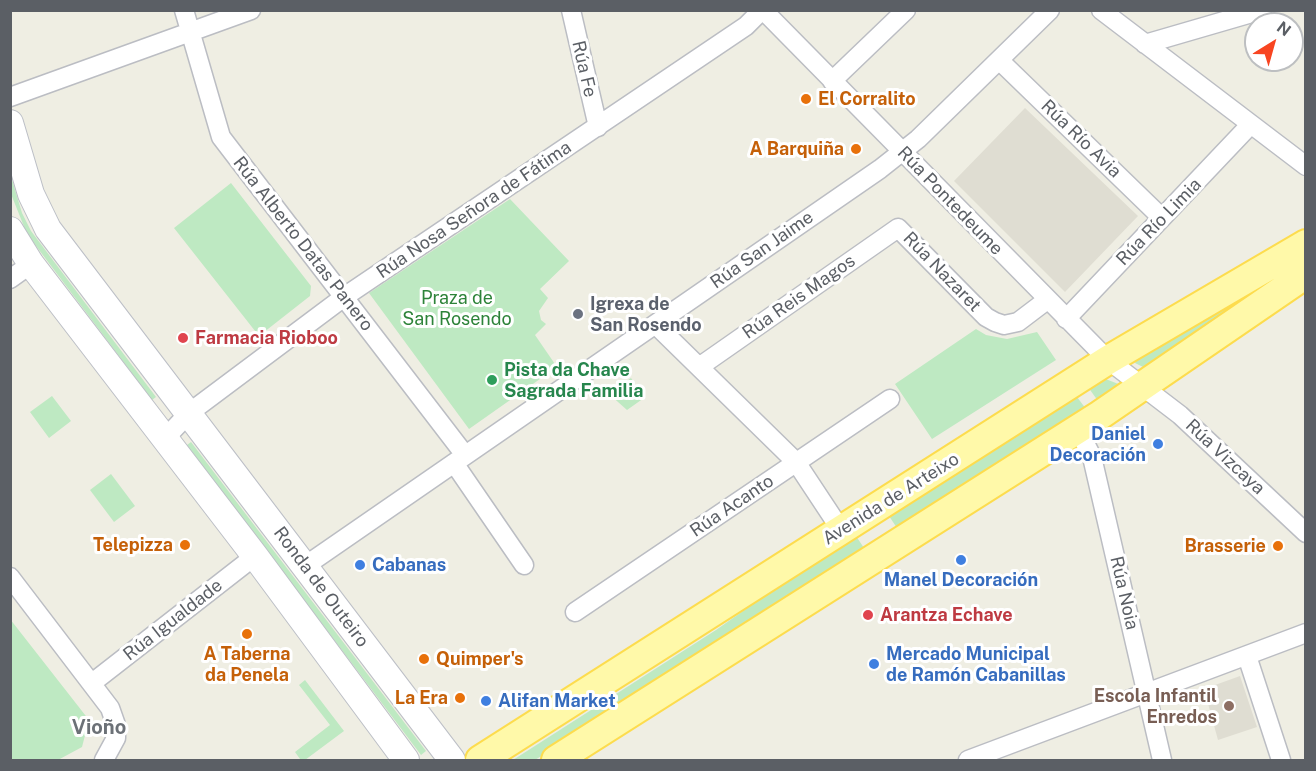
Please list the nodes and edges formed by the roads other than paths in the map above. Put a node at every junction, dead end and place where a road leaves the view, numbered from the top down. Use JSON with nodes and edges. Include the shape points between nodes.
{"nodes":[{"id":1,"x":184,"y":10,"type":"edge"},
{"id":2,"x":251,"y":10,"type":"edge"},
{"id":3,"x":571,"y":10,"type":"edge"},
{"id":4,"x":762,"y":10,"type":"edge"},
{"id":5,"x":906,"y":10,"type":"edge"},
{"id":6,"x":1050,"y":10,"type":"edge"},
{"id":7,"x":1101,"y":10,"type":"edge"},
{"id":8,"x":1262,"y":10,"type":"edge"},
{"id":9,"x":191,"y":33,"type":"junction"},
{"id":10,"x":1144,"y":44,"type":"junction"},
{"id":11,"x":999,"y":60,"type":"junction"},
{"id":12,"x":832,"y":81,"type":"junction"},
{"id":13,"x":10,"y":97,"type":"edge"},
{"id":14,"x":10,"y":123,"type":"edge"},
{"id":15,"x":1251,"y":124,"type":"junction"},
{"id":16,"x":598,"y":127,"type":"junction"},
{"id":17,"x":902,"y":152,"type":"junction"},
{"id":18,"x":1305,"y":166,"type":"edge"},
{"id":19,"x":1162,"y":218,"type":"junction"},
{"id":20,"x":898,"y":228,"type":"joint"},
{"id":21,"x":10,"y":230,"type":"edge"},
{"id":22,"x":1305,"y":244,"type":"edge"},
{"id":23,"x":31,"y":264,"type":"junction"},
{"id":24,"x":1305,"y":274,"type":"edge"},
{"id":25,"x":10,"y":279,"type":"edge"},
{"id":26,"x":344,"y":297,"type":"junction"},
{"id":27,"x":1047,"y":300,"type":"junction"},
{"id":28,"x":1066,"y":319,"type":"junction"},
{"id":29,"x":655,"y":324,"type":"junction"},
{"id":30,"x":1108,"y":360,"type":"junction"},
{"id":31,"x":699,"y":367,"type":"junction"},
{"id":32,"x":1141,"y":385,"type":"junction"},
{"id":33,"x":890,"y":399,"type":"dead end"},
{"id":34,"x":189,"y":413,"type":"junction"},
{"id":35,"x":1078,"y":429,"type":"junction"},
{"id":36,"x":168,"y":442,"type":"junction"},
{"id":37,"x":460,"y":459,"type":"junction"},
{"id":38,"x":796,"y":462,"type":"junction"},
{"id":39,"x":841,"y":530,"type":"junction"},
{"id":40,"x":1305,"y":533,"type":"edge"},
{"id":41,"x":255,"y":556,"type":"junction"},
{"id":42,"x":524,"y":565,"type":"dead end"},
{"id":43,"x":305,"y":566,"type":"junction"},
{"id":44,"x":10,"y":577,"type":"edge"},
{"id":45,"x":575,"y":612,"type":"dead end"},
{"id":46,"x":1305,"y":633,"type":"edge"},
{"id":47,"x":1247,"y":656,"type":"junction"},
{"id":48,"x":92,"y":683,"type":"junction"},
{"id":49,"x":1146,"y":694,"type":"junction"},
{"id":50,"x":104,"y":760,"type":"edge"},
{"id":51,"x":406,"y":760,"type":"edge"},
{"id":52,"x":452,"y":760,"type":"edge"},
{"id":53,"x":480,"y":760,"type":"edge"},
{"id":54,"x":556,"y":760,"type":"edge"},
{"id":55,"x":968,"y":760,"type":"edge"},
{"id":56,"x":1162,"y":760,"type":"edge"},
{"id":57,"x":1281,"y":760,"type":"edge"}],
"edges":[{"from":1,"to":9,"type":"street","name":"Rúa Alberto Datas Panero"},
{"from":2,"to":9,"type":"street"},
{"from":3,"to":16,"type":"street","name":"Rúa Fe"},
{"from":4,"to":12,"type":"street","name":"Rúa Pontedeume"},
{"from":4,"to":16,"type":"street","name":"Rúa Nosa Señora de Fátima","via":[[746,26]]},
{"from":5,"to":12,"type":"street"},
{"from":6,"to":11,"type":"street","name":"Rúa San Jaime"},
{"from":7,"to":10,"type":"street"},
{"from":8,"to":10,"type":"street"},
{"from":9,"to":13,"type":"street"},
{"from":9,"to":26,"type":"street","name":"Rúa Alberto Datas Panero","via":[[221,137]]},
{"from":10,"to":15,"type":"street"},
{"from":11,"to":17,"type":"street","name":"Rúa San Jaime"},
{"from":11,"to":19,"type":"street","name":"Rúa Río Avia"},
{"from":12,"to":17,"type":"street","name":"Rúa Pontedeume"},
{"from":14,"to":34,"type":"main road","name":"Ronda de Outeiro","via":[[40,217]]},
{"from":15,"to":18,"type":"street"},
{"from":15,"to":19,"type":"street","name":"Rúa Río Limia"},
{"from":16,"to":26,"type":"street","name":"Rúa Nosa Señora de Fátima"},
{"from":17,"to":27,"type":"street","name":"Rúa Pontedeume"},
{"from":17,"to":29,"type":"street","name":"Rúa San Jaime"},
{"from":19,"to":28,"type":"street","name":"Rúa Río Limia"},
{"from":20,"to":27,"type":"street","name":"Rúa Nazaret","via":[[995,322],[1018,322]]},
{"from":20,"to":31,"type":"street","name":"Rúa Reis Magos"},
{"from":21,"to":23,"type":"main road","name":"Ronda de Outeiro"},
{"from":22,"to":30,"type":"main road","name":"Avenida de Arteixo"},
{"from":23,"to":25,"type":"street"},
{"from":23,"to":36,"type":"main road","name":"Ronda de Outeiro"},
{"from":24,"to":32,"type":"main road"},
{"from":26,"to":34,"type":"street","name":"Rúa Nosa Señora de Fátima"},
{"from":26,"to":37,"type":"street","name":"Rúa Alberto Datas Panero"},
{"from":27,"to":28,"type":"street","name":"Rúa Pontedeume"},
{"from":28,"to":30,"type":"street","name":"Rúa Pontedeume"},
{"from":29,"to":31,"type":"street"},
{"from":29,"to":37,"type":"street","name":"Rúa San Jaime"},
{"from":30,"to":32,"type":"street","name":"Rúa Pontedeume"},
{"from":30,"to":39,"type":"main road","name":"Avenida de Arteixo"},
{"from":31,"to":38,"type":"street"},
{"from":32,"to":35,"type":"main road"},
{"from":32,"to":40,"type":"street","name":"Rúa Vizcaya","via":[[1180,415]]},
{"from":33,"to":38,"type":"street","name":"Rúa Acanto"},
{"from":34,"to":36,"type":"street","via":[[172,431]]},
{"from":34,"to":43,"type":"main road","name":"Ronda de Outeiro"},
{"from":35,"to":49,"type":"street","name":"Rúa Noia","via":[[1092,457]]},
{"from":35,"to":54,"type":"main road"},
{"from":36,"to":41,"type":"main road","name":"Ronda de Outeiro"},
{"from":37,"to":42,"type":"street","name":"Rúa Alberto Datas Panero"},
{"from":37,"to":43,"type":"street","name":"Rúa San Jaime"},
{"from":38,"to":39,"type":"street"},
{"from":38,"to":45,"type":"street","name":"Rúa Acanto"},
{"from":39,"to":53,"type":"main road","name":"Avenida de Arteixo"},
{"from":41,"to":48,"type":"street","name":"Rúa Igualdade"},
{"from":41,"to":51,"type":"main road","name":"Ronda de Outeiro"},
{"from":43,"to":52,"type":"main road","name":"Ronda de Outeiro"},
{"from":44,"to":48,"type":"street"},
{"from":46,"to":47,"type":"street"},
{"from":47,"to":49,"type":"street"},
{"from":47,"to":57,"type":"street"},
{"from":48,"to":50,"type":"street","via":[[110,708],[116,725],[116,738]]},
{"from":49,"to":55,"type":"street"},
{"from":49,"to":56,"type":"street","name":"Rúa Noia"}]}
